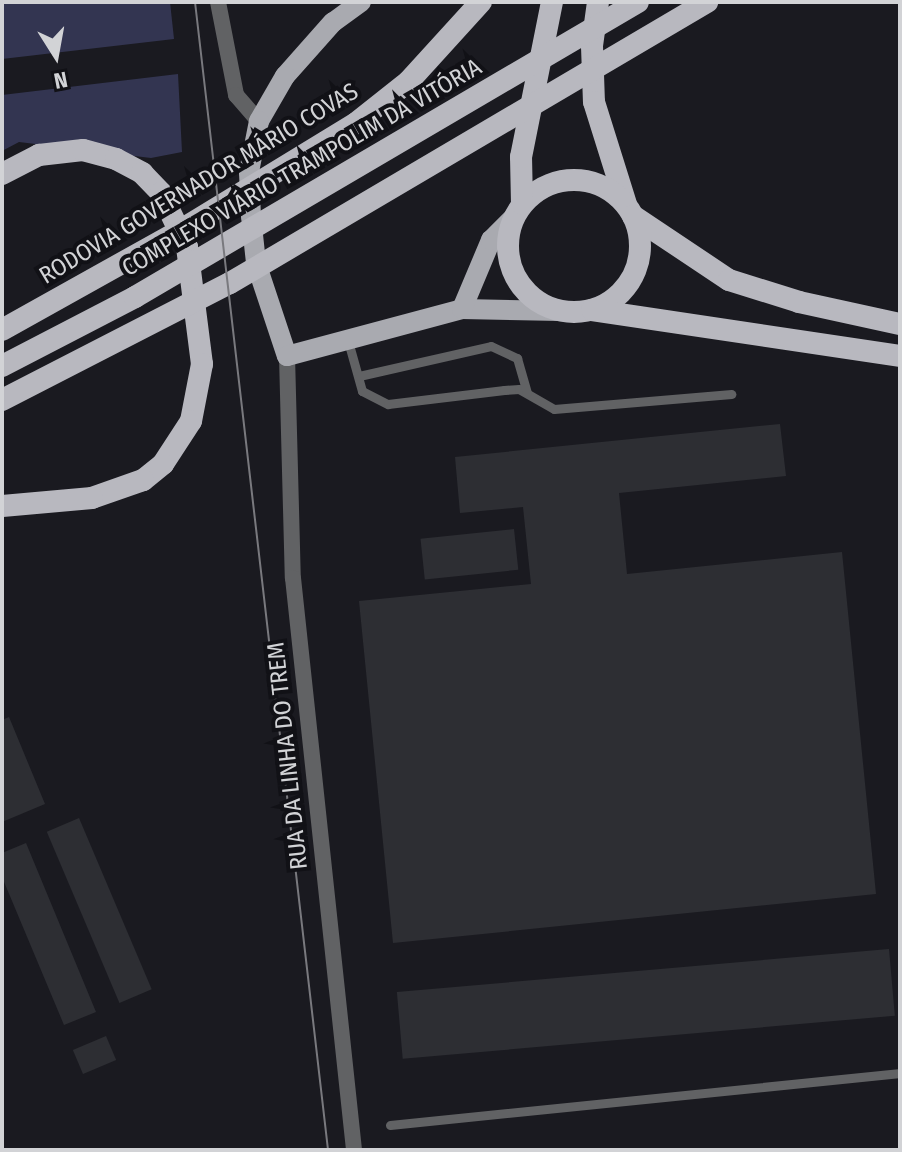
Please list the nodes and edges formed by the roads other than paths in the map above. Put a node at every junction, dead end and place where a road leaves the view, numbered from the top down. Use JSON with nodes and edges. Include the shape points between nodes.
{"nodes":[{"id":1,"x":218,"y":2,"type":"edge"},
{"id":2,"x":361,"y":2,"type":"edge"},
{"id":3,"x":481,"y":2,"type":"edge"},
{"id":4,"x":552,"y":2,"type":"edge"},
{"id":5,"x":598,"y":2,"type":"edge"},
{"id":6,"x":638,"y":2,"type":"edge"},
{"id":7,"x":707,"y":2,"type":"edge"},
{"id":8,"x":259,"y":121,"type":"junction"},
{"id":9,"x":2,"y":174,"type":"edge"},
{"id":10,"x":630,"y":210,"type":"junction"},
{"id":11,"x":518,"y":211,"type":"junction"},
{"id":12,"x":462,"y":309,"type":"junction"},
{"id":13,"x":592,"y":310,"type":"junction"},
{"id":14,"x":561,"y":311,"type":"junction"},
{"id":15,"x":900,"y":324,"type":"edge"},
{"id":16,"x":2,"y":330,"type":"edge"},
{"id":17,"x":347,"y":338,"type":"junction"},
{"id":18,"x":287,"y":356,"type":"junction"},
{"id":19,"x":900,"y":356,"type":"edge"},
{"id":20,"x":2,"y":366,"type":"edge"},
{"id":21,"x":359,"y":376,"type":"junction"},
{"id":22,"x":527,"y":393,"type":"junction"},
{"id":23,"x":731,"y":394,"type":"dead end"},
{"id":24,"x":2,"y":400,"type":"edge"},
{"id":25,"x":2,"y":506,"type":"edge"},
{"id":26,"x":900,"y":1073,"type":"edge"},
{"id":27,"x":390,"y":1125,"type":"dead end"},
{"id":28,"x":354,"y":1150,"type":"edge"}],
"edges":[{"from":1,"to":8,"type":"street","via":[[236,95]]},
{"from":2,"to":8,"type":"main road","via":[[333,22],[285,76]]},
{"from":3,"to":16,"type":"highway","name":"RODOVIA GOVERNADOR MÁRIO COVAS","via":[[409,81],[356,123]]},
{"from":4,"to":11,"type":"highway","via":[[521,157]]},
{"from":5,"to":10,"type":"highway","via":[[592,46],[594,102]]},
{"from":6,"to":20,"type":"highway","name":"COMPLEXO VIÁRIO TRAMPOLIM DA VITÓRIA"},
{"from":7,"to":24,"type":"highway","via":[[230,283]]},
{"from":8,"to":18,"type":"main road","via":[[249,172],[256,263]]},
{"from":9,"to":25,"type":"highway","via":[[39,155],[83,150],[142,173],[161,193],[187,247],[202,364],[191,421],[163,464],[143,480],[92,498]]},
{"from":10,"to":11,"type":"highway","via":[[598,185],[563,180],[540,188]]},
{"from":10,"to":13,"type":"highway","via":[[641,244],[635,273],[617,296]]},
{"from":10,"to":15,"type":"highway","via":[[729,280]]},
{"from":11,"to":12,"type":"main road","via":[[491,240]]},
{"from":11,"to":14,"type":"highway","via":[[507,247],[514,276],[533,299]]},
{"from":12,"to":14,"type":"main road"},
{"from":12,"to":17,"type":"main road"},
{"from":13,"to":14,"type":"highway"},
{"from":13,"to":19,"type":"highway"},
{"from":17,"to":18,"type":"main road"},
{"from":17,"to":21,"type":"lane"},
{"from":18,"to":28,"type":"street","name":"RUA DA LINHA DO TREM","via":[[293,578]]},
{"from":21,"to":22,"type":"lane","via":[[362,391],[388,404],[504,390]]},
{"from":21,"to":22,"type":"lane","via":[[491,346],[517,358]]},
{"from":22,"to":23,"type":"lane","via":[[554,409]]},
{"from":26,"to":27,"type":"lane"}]}
